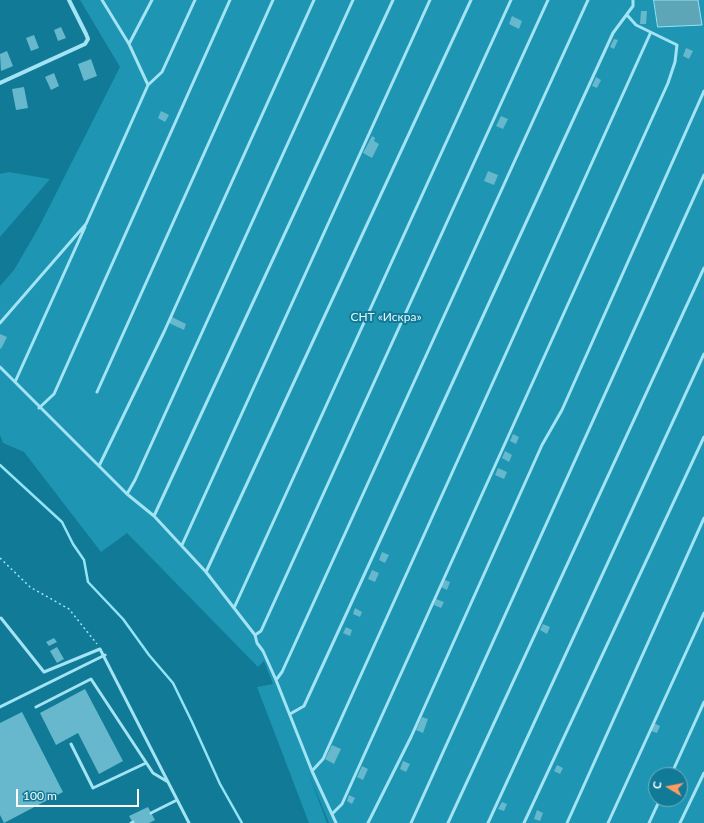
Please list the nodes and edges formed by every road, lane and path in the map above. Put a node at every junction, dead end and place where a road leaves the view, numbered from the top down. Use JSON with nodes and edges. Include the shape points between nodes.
{"nodes":[{"id":1,"x":69,"y":0,"type":"edge"},
{"id":2,"x":102,"y":0,"type":"edge"},
{"id":3,"x":152,"y":0,"type":"edge"},
{"id":4,"x":195,"y":0,"type":"edge"},
{"id":5,"x":230,"y":0,"type":"edge"},
{"id":6,"x":273,"y":0,"type":"edge"},
{"id":7,"x":314,"y":0,"type":"edge"},
{"id":8,"x":353,"y":0,"type":"edge"},
{"id":9,"x":393,"y":0,"type":"edge"},
{"id":10,"x":430,"y":0,"type":"edge"},
{"id":11,"x":472,"y":0,"type":"edge"},
{"id":12,"x":511,"y":0,"type":"edge"},
{"id":13,"x":548,"y":0,"type":"edge"},
{"id":14,"x":588,"y":0,"type":"edge"},
{"id":15,"x":633,"y":0,"type":"edge"},
{"id":16,"x":627,"y":15,"type":"junction"},
{"id":17,"x":650,"y":34,"type":"junction"},
{"id":18,"x":129,"y":44,"type":"junction"},
{"id":19,"x":0,"y":83,"type":"edge"},
{"id":20,"x":148,"y":85,"type":"junction"},
{"id":21,"x":704,"y":91,"type":"edge"},
{"id":22,"x":704,"y":175,"type":"edge"},
{"id":23,"x":86,"y":224,"type":"junction"},
{"id":24,"x":704,"y":268,"type":"edge"},
{"id":25,"x":0,"y":323,"type":"edge"},
{"id":26,"x":704,"y":354,"type":"edge"},
{"id":27,"x":0,"y":367,"type":"edge"},
{"id":28,"x":15,"y":382,"type":"junction"},
{"id":29,"x":97,"y":392,"type":"dead end"},
{"id":30,"x":39,"y":408,"type":"junction"},
{"id":31,"x":704,"y":436,"type":"edge"},
{"id":32,"x":99,"y":466,"type":"junction"},
{"id":33,"x":127,"y":494,"type":"junction"},
{"id":34,"x":154,"y":516,"type":"junction"},
{"id":35,"x":704,"y":518,"type":"edge"},
{"id":36,"x":182,"y":546,"type":"junction"},
{"id":37,"x":0,"y":558,"type":"edge"},
{"id":38,"x":206,"y":572,"type":"junction"},
{"id":39,"x":234,"y":608,"type":"junction"},
{"id":40,"x":704,"y":613,"type":"edge"},
{"id":41,"x":1,"y":618,"type":"edge"},
{"id":42,"x":255,"y":635,"type":"junction"},
{"id":43,"x":100,"y":649,"type":"junction"},
{"id":44,"x":105,"y":655,"type":"junction"},
{"id":45,"x":276,"y":680,"type":"junction"},
{"id":46,"x":704,"y":702,"type":"edge"},
{"id":47,"x":0,"y":707,"type":"edge"},
{"id":48,"x":36,"y":708,"type":"dead end"},
{"id":49,"x":290,"y":714,"type":"junction"},
{"id":50,"x":71,"y":744,"type":"dead end"},
{"id":51,"x":146,"y":763,"type":"junction"},
{"id":52,"x":675,"y":767,"type":"edge"},
{"id":53,"x":312,"y":771,"type":"junction"},
{"id":54,"x":704,"y":773,"type":"edge"},
{"id":55,"x":168,"y":782,"type":"junction"},
{"id":56,"x":177,"y":800,"type":"junction"},
{"id":57,"x":656,"y":807,"type":"edge"},
{"id":58,"x":151,"y":813,"type":"dead end"},
{"id":59,"x":332,"y":814,"type":"junction"},
{"id":60,"x":189,"y":823,"type":"edge"},
{"id":61,"x":336,"y":823,"type":"edge"},
{"id":62,"x":368,"y":823,"type":"edge"},
{"id":63,"x":411,"y":823,"type":"edge"},
{"id":64,"x":448,"y":823,"type":"edge"},
{"id":65,"x":488,"y":823,"type":"edge"},
{"id":66,"x":524,"y":823,"type":"edge"},
{"id":67,"x":567,"y":823,"type":"edge"},
{"id":68,"x":608,"y":823,"type":"edge"},
{"id":69,"x":649,"y":823,"type":"edge"},
{"id":70,"x":680,"y":823,"type":"edge"}],
"edges":[{"from":1,"to":19,"type":"street","via":[[88,39],[85,44]]},
{"from":2,"to":18,"type":"lane"},
{"from":3,"to":18,"type":"lane"},
{"from":4,"to":20,"type":"lane","via":[[162,72]]},
{"from":5,"to":30,"type":"lane","via":[[54,394]]},
{"from":6,"to":29,"type":"lane"},
{"from":7,"to":32,"type":"lane","via":[[180,298]]},
{"from":8,"to":33,"type":"lane"},
{"from":9,"to":34,"type":"lane"},
{"from":10,"to":36,"type":"lane"},
{"from":11,"to":38,"type":"lane"},
{"from":12,"to":39,"type":"lane"},
{"from":13,"to":42,"type":"lane","via":[[261,631]]},
{"from":14,"to":45,"type":"lane","via":[[289,658]]},
{"from":15,"to":16,"type":"lane","via":[[633,6]]},
{"from":16,"to":17,"type":"lane"},
{"from":16,"to":49,"type":"lane","via":[[613,33],[304,706]]},
{"from":17,"to":53,"type":"lane","via":[[323,759]]},
{"from":17,"to":59,"type":"lane","via":[[677,45],[668,83],[342,804]]},
{"from":18,"to":20,"type":"lane"},
{"from":20,"to":23,"type":"lane"},
{"from":21,"to":62,"type":"lane","via":[[562,410],[542,445],[411,737]]},
{"from":22,"to":63,"type":"lane"},
{"from":23,"to":25,"type":"lane"},
{"from":23,"to":28,"type":"lane"},
{"from":24,"to":64,"type":"lane"},
{"from":26,"to":65,"type":"lane"},
{"from":27,"to":28,"type":"lane"},
{"from":28,"to":30,"type":"lane"},
{"from":30,"to":32,"type":"lane"},
{"from":31,"to":66,"type":"lane"},
{"from":32,"to":33,"type":"lane"},
{"from":33,"to":34,"type":"lane"},
{"from":34,"to":36,"type":"lane"},
{"from":35,"to":67,"type":"lane"},
{"from":36,"to":38,"type":"lane"},
{"from":37,"to":43,"type":"path","via":[[30,587],[69,609]]},
{"from":38,"to":39,"type":"lane"},
{"from":39,"to":42,"type":"lane"},
{"from":40,"to":68,"type":"lane"},
{"from":41,"to":43,"type":"lane","via":[[44,672]]},
{"from":42,"to":45,"type":"lane"},
{"from":43,"to":44,"type":"lane"},
{"from":44,"to":47,"type":"lane"},
{"from":44,"to":55,"type":"lane"},
{"from":45,"to":49,"type":"lane"},
{"from":46,"to":52,"type":"lane"},
{"from":48,"to":51,"type":"lane","via":[[91,679]]},
{"from":49,"to":53,"type":"lane"},
{"from":50,"to":51,"type":"lane","via":[[93,788]]},
{"from":51,"to":55,"type":"lane","via":[[153,773]]},
{"from":53,"to":59,"type":"lane"},
{"from":54,"to":70,"type":"lane"},
{"from":55,"to":56,"type":"lane"},
{"from":56,"to":58,"type":"lane"},
{"from":56,"to":60,"type":"lane"},
{"from":57,"to":69,"type":"lane"},
{"from":59,"to":61,"type":"lane"}]}
